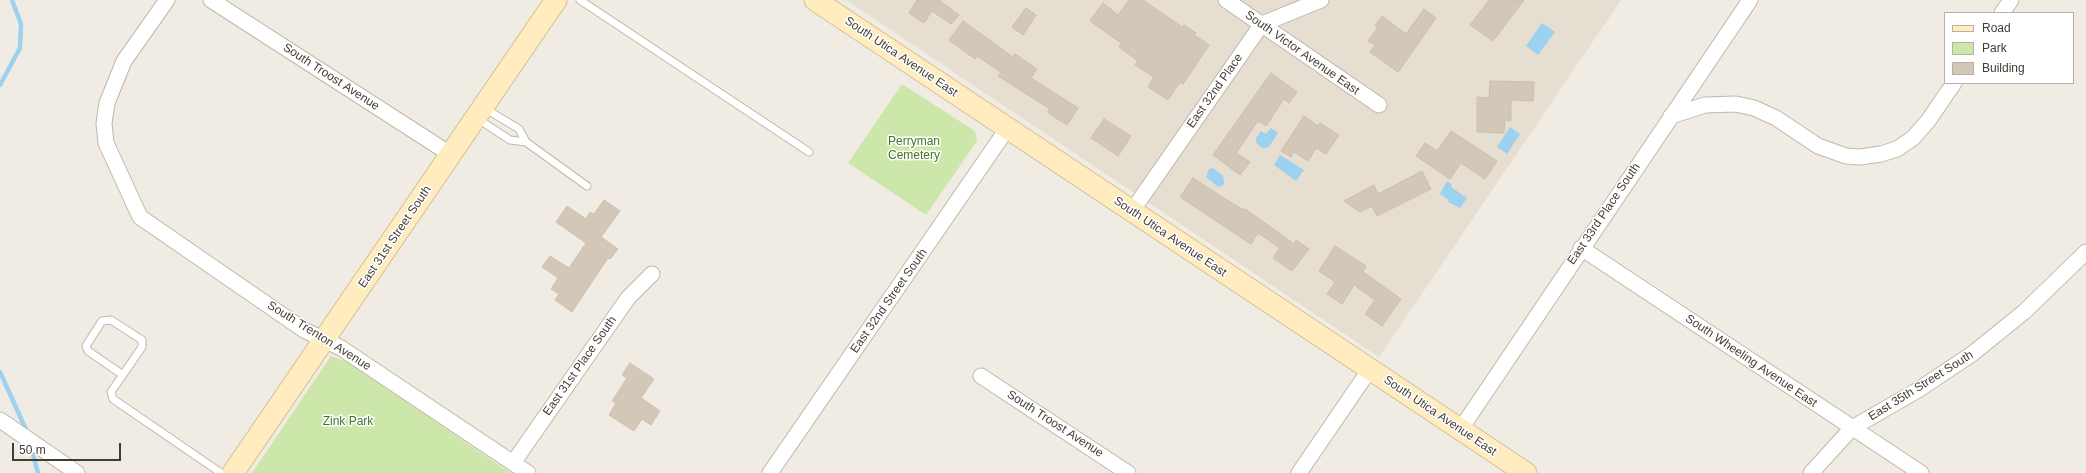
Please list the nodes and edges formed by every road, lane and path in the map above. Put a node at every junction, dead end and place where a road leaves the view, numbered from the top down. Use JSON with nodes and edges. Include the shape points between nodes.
{"nodes":[{"id":1,"x":167,"y":0,"type":"edge"},
{"id":2,"x":211,"y":0,"type":"edge"},
{"id":3,"x":556,"y":0,"type":"edge"},
{"id":4,"x":580,"y":0,"type":"edge"},
{"id":5,"x":815,"y":0,"type":"edge"},
{"id":6,"x":1226,"y":0,"type":"edge"},
{"id":7,"x":1321,"y":0,"type":"edge"},
{"id":8,"x":1750,"y":0,"type":"edge"},
{"id":9,"x":2010,"y":0,"type":"edge"},
{"id":10,"x":2003,"y":12,"type":"edge"},
{"id":11,"x":1262,"y":24,"type":"junction"},
{"id":12,"x":1953,"y":84,"type":"edge"},
{"id":13,"x":1379,"y":105,"type":"dead end"},
{"id":14,"x":479,"y":112,"type":"junction"},
{"id":15,"x":1671,"y":116,"type":"junction"},
{"id":16,"x":1007,"y":129,"type":"junction"},
{"id":17,"x":526,"y":142,"type":"junction"},
{"id":18,"x":809,"y":152,"type":"dead end"},
{"id":19,"x":450,"y":154,"type":"junction"},
{"id":20,"x":587,"y":186,"type":"dead end"},
{"id":21,"x":1132,"y":211,"type":"junction"},
{"id":22,"x":1581,"y":248,"type":"junction"},
{"id":23,"x":2086,"y":252,"type":"edge"},
{"id":24,"x":652,"y":274,"type":"dead end"},
{"id":25,"x":324,"y":340,"type":"junction"},
{"id":26,"x":1370,"y":369,"type":"junction"},
{"id":27,"x":123,"y":375,"type":"junction"},
{"id":28,"x":981,"y":376,"type":"dead end"},
{"id":29,"x":0,"y":420,"type":"edge"},
{"id":30,"x":1852,"y":428,"type":"junction"},
{"id":31,"x":1460,"y":430,"type":"junction"},
{"id":32,"x":513,"y":463,"type":"junction"},
{"id":33,"x":77,"y":473,"type":"edge"},
{"id":34,"x":221,"y":473,"type":"edge"},
{"id":35,"x":233,"y":473,"type":"edge"},
{"id":36,"x":528,"y":473,"type":"edge"},
{"id":37,"x":770,"y":473,"type":"edge"},
{"id":38,"x":1128,"y":473,"type":"edge"},
{"id":39,"x":1299,"y":473,"type":"edge"},
{"id":40,"x":1526,"y":473,"type":"edge"},
{"id":41,"x":1811,"y":473,"type":"edge"},
{"id":42,"x":1921,"y":473,"type":"edge"}],
"edges":[{"from":1,"to":25,"type":"street","name":"South Trenton Avenue","via":[[124,61],[107,103],[104,122],[106,143],[140,217],[304,330]]},
{"from":2,"to":19,"type":"street","name":"South Troost Avenue"},
{"from":3,"to":14,"type":"street","name":"East 31st Street South"},
{"from":4,"to":18,"type":"lane"},
{"from":5,"to":16,"type":"street","name":"South Utica Avenue East"},
{"from":6,"to":11,"type":"street","name":"South Victor Avenue East"},
{"from":7,"to":11,"type":"street"},
{"from":8,"to":15,"type":"street","name":"East 33rd Place South"},
{"from":9,"to":10,"type":"street"},
{"from":11,"to":13,"type":"street","name":"South Victor Avenue East"},
{"from":11,"to":21,"type":"street","name":"East 32nd Place"},
{"from":12,"to":15,"type":"street","via":[[1913,138],[1896,149],[1860,157],[1833,152],[1818,146],[1776,118],[1754,108],[1736,104],[1705,105]]},
{"from":14,"to":17,"type":"lane","via":[[510,140]]},
{"from":14,"to":17,"type":"lane","via":[[519,129]]},
{"from":14,"to":19,"type":"street","name":"East 31st Street South"},
{"from":15,"to":22,"type":"street","name":"East 33rd Place South"},
{"from":16,"to":21,"type":"street","name":"South Utica Avenue East"},
{"from":16,"to":37,"type":"street","name":"East 32nd Street South"},
{"from":17,"to":20,"type":"lane"},
{"from":19,"to":25,"type":"street","name":"East 31st Street South"},
{"from":21,"to":26,"type":"street","name":"South Utica Avenue East"},
{"from":22,"to":30,"type":"street","name":"South Wheeling Avenue East"},
{"from":22,"to":31,"type":"street","name":"East 33rd Place South"},
{"from":23,"to":30,"type":"street","name":"East 35th Street South","via":[[2024,312],[1972,354],[1918,390]]},
{"from":24,"to":32,"type":"street","name":"East 31st Place South","via":[[628,298]]},
{"from":25,"to":32,"type":"street","name":"South Trenton Avenue","via":[[341,348]]},
{"from":25,"to":35,"type":"street","name":"East 31st Street South"},
{"from":26,"to":31,"type":"street","name":"South Utica Avenue East"},
{"from":26,"to":39,"type":"street"},
{"from":27,"to":27,"type":"lane","via":[[142,347],[142,340],[111,320],[102,321],[86,346],[88,351]]},
{"from":27,"to":34,"type":"lane","via":[[110,392],[113,399]]},
{"from":28,"to":38,"type":"street","name":"South Troost Avenue"},
{"from":29,"to":33,"type":"street"},
{"from":30,"to":41,"type":"street","name":"East 35th Street South"},
{"from":30,"to":42,"type":"street","name":"South Wheeling Avenue East"},
{"from":31,"to":40,"type":"street","name":"South Utica Avenue East"},
{"from":32,"to":36,"type":"street","name":"South Trenton Avenue"}]}
